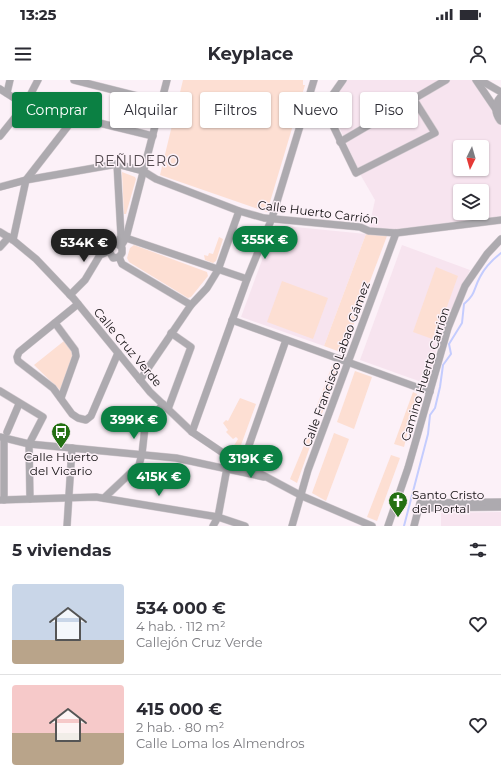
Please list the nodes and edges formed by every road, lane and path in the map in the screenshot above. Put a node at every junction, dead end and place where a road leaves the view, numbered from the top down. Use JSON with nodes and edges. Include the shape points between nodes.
{"nodes":[{"id":1,"x":10,"y":80,"type":"edge"},
{"id":2,"x":38,"y":80,"type":"edge"},
{"id":3,"x":74,"y":80,"type":"edge"},
{"id":4,"x":167,"y":80,"type":"edge"},
{"id":5,"x":314,"y":80,"type":"edge"},
{"id":6,"x":343,"y":80,"type":"edge"},
{"id":7,"x":446,"y":80,"type":"edge"},
{"id":8,"x":476,"y":80,"type":"edge"},
{"id":9,"x":480,"y":80,"type":"edge"},
{"id":10,"x":0,"y":89,"type":"edge"},
{"id":11,"x":32,"y":92,"type":"edge"},
{"id":12,"x":121,"y":92,"type":"edge"},
{"id":13,"x":164,"y":92,"type":"edge"},
{"id":14,"x":310,"y":92,"type":"edge"},
{"id":15,"x":335,"y":92,"type":"edge"},
{"id":16,"x":501,"y":92,"type":"edge"},
{"id":17,"x":7,"y":93,"type":"junction"},
{"id":18,"x":418,"y":95,"type":"edge"},
{"id":19,"x":12,"y":96,"type":"edge"},
{"id":20,"x":501,"y":98,"type":"edge"},
{"id":21,"x":418,"y":106,"type":"edge"},
{"id":22,"x":497,"y":111,"type":"junction"},
{"id":23,"x":501,"y":120,"type":"edge"},
{"id":24,"x":12,"y":121,"type":"edge"},
{"id":25,"x":102,"y":124,"type":"edge"},
{"id":26,"x":66,"y":128,"type":"edge"},
{"id":27,"x":154,"y":128,"type":"edge"},
{"id":28,"x":299,"y":128,"type":"edge"},
{"id":29,"x":334,"y":128,"type":"edge"},
{"id":30,"x":363,"y":128,"type":"edge"},
{"id":31,"x":0,"y":136,"type":"edge"},
{"id":32,"x":152,"y":136,"type":"junction"},
{"id":33,"x":340,"y":142,"type":"junction"},
{"id":34,"x":117,"y":164,"type":"junction"},
{"id":35,"x":144,"y":171,"type":"junction"},
{"id":36,"x":26,"y":180,"type":"junction"},
{"id":37,"x":0,"y":187,"type":"edge"},
{"id":38,"x":238,"y":211,"type":"junction"},
{"id":39,"x":272,"y":218,"type":"junction"},
{"id":40,"x":500,"y":221,"type":"edge"},
{"id":41,"x":0,"y":232,"type":"edge"},
{"id":42,"x":396,"y":233,"type":"junction"},
{"id":43,"x":126,"y":238,"type":"junction"},
{"id":44,"x":11,"y":239,"type":"junction"},
{"id":45,"x":501,"y":239,"type":"edge"},
{"id":46,"x":118,"y":245,"type":"junction"},
{"id":47,"x":0,"y":247,"type":"edge"},
{"id":48,"x":108,"y":251,"type":"junction"},
{"id":49,"x":119,"y":257,"type":"junction"},
{"id":50,"x":218,"y":270,"type":"junction"},
{"id":51,"x":247,"y":279,"type":"junction"},
{"id":52,"x":70,"y":295,"type":"junction"},
{"id":53,"x":78,"y":304,"type":"junction"},
{"id":54,"x":191,"y":306,"type":"junction"},
{"id":55,"x":232,"y":320,"type":"junction"},
{"id":56,"x":55,"y":323,"type":"junction"},
{"id":57,"x":171,"y":333,"type":"junction"},
{"id":58,"x":286,"y":340,"type":"junction"},
{"id":59,"x":118,"y":353,"type":"junction"},
{"id":60,"x":348,"y":362,"type":"junction"},
{"id":61,"x":140,"y":380,"type":"junction"},
{"id":62,"x":0,"y":391,"type":"edge"},
{"id":63,"x":430,"y":392,"type":"junction"},
{"id":64,"x":61,"y":398,"type":"junction"},
{"id":65,"x":19,"y":404,"type":"junction"},
{"id":66,"x":165,"y":407,"type":"junction"},
{"id":67,"x":192,"y":432,"type":"junction"},
{"id":68,"x":3,"y":436,"type":"edge"},
{"id":69,"x":29,"y":444,"type":"junction"},
{"id":70,"x":72,"y":448,"type":"junction"},
{"id":71,"x":142,"y":454,"type":"junction"},
{"id":72,"x":234,"y":466,"type":"junction"},
{"id":73,"x":302,"y":496,"type":"junction"},
{"id":74,"x":104,"y":498,"type":"junction"},
{"id":75,"x":30,"y":499,"type":"junction"},
{"id":76,"x":68,"y":499,"type":"junction"},
{"id":77,"x":2,"y":500,"type":"edge"},
{"id":78,"x":501,"y":502,"type":"edge"},
{"id":79,"x":420,"y":506,"type":"junction"},
{"id":80,"x":501,"y":507,"type":"edge"},
{"id":81,"x":218,"y":517,"type":"junction"},
{"id":82,"x":67,"y":526,"type":"edge"},
{"id":83,"x":213,"y":526,"type":"edge"},
{"id":84,"x":245,"y":526,"type":"edge"},
{"id":85,"x":292,"y":526,"type":"edge"},
{"id":86,"x":372,"y":526,"type":"edge"},
{"id":87,"x":388,"y":526,"type":"edge"},
{"id":88,"x":414,"y":526,"type":"edge"}],
"edges":[{"from":1,"to":17,"type":"street"},
{"from":2,"to":11,"type":"street"},
{"from":3,"to":12,"type":"street"},
{"from":4,"to":13,"type":"street"},
{"from":5,"to":14,"type":"street"},
{"from":6,"to":15,"type":"street"},
{"from":7,"to":18,"type":"street"},
{"from":8,"to":22,"type":"street"},
{"from":9,"to":16,"type":"street"},
{"from":10,"to":17,"type":"street"},
{"from":17,"to":19,"type":"street"},
{"from":20,"to":22,"type":"street"},
{"from":21,"to":33,"type":"street","via":[[435,133],[356,173]]},
{"from":22,"to":23,"type":"street"},
{"from":24,"to":31,"type":"street"},
{"from":25,"to":32,"type":"street"},
{"from":26,"to":36,"type":"street"},
{"from":27,"to":32,"type":"street"},
{"from":28,"to":39,"type":"street"},
{"from":29,"to":33,"type":"street"},
{"from":30,"to":33,"type":"street"},
{"from":32,"to":35,"type":"street"},
{"from":34,"to":35,"type":"street","name":"Calle Huerto Carrión"},
{"from":34,"to":36,"type":"street","name":"Calle Huerto Carrión"},
{"from":34,"to":46,"type":"street","via":[[121,236]]},
{"from":35,"to":38,"type":"street","name":"Calle Huerto Carrión","via":[[156,179]]},
{"from":35,"to":43,"type":"street"},
{"from":36,"to":37,"type":"street","name":"Calle Huerto Carrión"},
{"from":36,"to":44,"type":"street"},
{"from":38,"to":39,"type":"street","name":"Calle Huerto Carrión"},
{"from":38,"to":50,"type":"street"},
{"from":39,"to":42,"type":"street","name":"Calle Huerto Carrión"},
{"from":39,"to":51,"type":"street"},
{"from":40,"to":42,"type":"street","name":"Calle Huerto Carrión"},
{"from":41,"to":44,"type":"street","name":"Calle Cruz Verde"},
{"from":42,"to":60,"type":"street","name":"Calle Francisco Labao Gámez"},
{"from":43,"to":46,"type":"street"},
{"from":43,"to":50,"type":"street"},
{"from":44,"to":47,"type":"street"},
{"from":44,"to":52,"type":"street","name":"Calle Cruz Verde","via":[[36,258]]},
{"from":45,"to":63,"type":"street","name":"Camino Huerto Carrión","via":[[465,286],[448,328]]},
{"from":46,"to":48,"type":"street","via":[[109,248]]},
{"from":46,"to":49,"type":"street","via":[[122,253]]},
{"from":48,"to":49,"type":"street","via":[[113,258]]},
{"from":48,"to":52,"type":"street","via":[[100,255],[85,280]]},
{"from":49,"to":54,"type":"street","via":[[122,264]]},
{"from":50,"to":51,"type":"street"},
{"from":50,"to":54,"type":"street"},
{"from":51,"to":55,"type":"street"},
{"from":52,"to":53,"type":"street","name":"Calle Cruz Verde"},
{"from":53,"to":56,"type":"street"},
{"from":53,"to":59,"type":"street","name":"Calle Cruz Verde"},
{"from":54,"to":57,"type":"street"},
{"from":55,"to":58,"type":"street"},
{"from":55,"to":67,"type":"street"},
{"from":56,"to":64,"type":"street","via":[[75,350],[76,356]]},
{"from":56,"to":64,"type":"street","via":[[19,352],[17,357],[18,361],[46,382]]},
{"from":57,"to":61,"type":"street"},
{"from":57,"to":66,"type":"street","via":[[191,347]]},
{"from":58,"to":60,"type":"street"},
{"from":58,"to":72,"type":"street"},
{"from":59,"to":61,"type":"street","name":"Calle Cruz Verde"},
{"from":59,"to":64,"type":"street","via":[[91,416],[86,420],[72,414]]},
{"from":60,"to":63,"type":"street"},
{"from":60,"to":73,"type":"street","name":"Calle Francisco Labao Gámez","via":[[308,470]]},
{"from":61,"to":66,"type":"street","name":"Calle Cruz Verde"},
{"from":62,"to":65,"type":"street"},
{"from":63,"to":87,"type":"street","name":"Camino Huerto Carrión"},
{"from":65,"to":68,"type":"street"},
{"from":65,"to":69,"type":"street","via":[[43,417]]},
{"from":66,"to":67,"type":"street","name":"Calle Cruz Verde"},
{"from":66,"to":71,"type":"street","via":[[145,427]]},
{"from":67,"to":72,"type":"street","name":"Calle Cruz Verde"},
{"from":68,"to":69,"type":"street"},
{"from":68,"to":77,"type":"street"},
{"from":69,"to":70,"type":"street"},
{"from":69,"to":75,"type":"street"},
{"from":70,"to":71,"type":"street"},
{"from":70,"to":76,"type":"street"},
{"from":71,"to":72,"type":"street"},
{"from":71,"to":74,"type":"street","via":[[139,465]]},
{"from":72,"to":73,"type":"street","name":"Calle Cruz Verde","via":[[269,478]]},
{"from":72,"to":81,"type":"street"},
{"from":73,"to":85,"type":"street","name":"Calle Francisco Labao Gámez"},
{"from":73,"to":86,"type":"street","name":"Calle Cruz Verde"},
{"from":74,"to":76,"type":"street"},
{"from":74,"to":81,"type":"street"},
{"from":75,"to":76,"type":"street"},
{"from":75,"to":77,"type":"street"},
{"from":76,"to":82,"type":"street"},
{"from":78,"to":79,"type":"street"},
{"from":79,"to":80,"type":"street"},
{"from":79,"to":88,"type":"street"},
{"from":81,"to":83,"type":"street"},
{"from":81,"to":84,"type":"street"}]}
